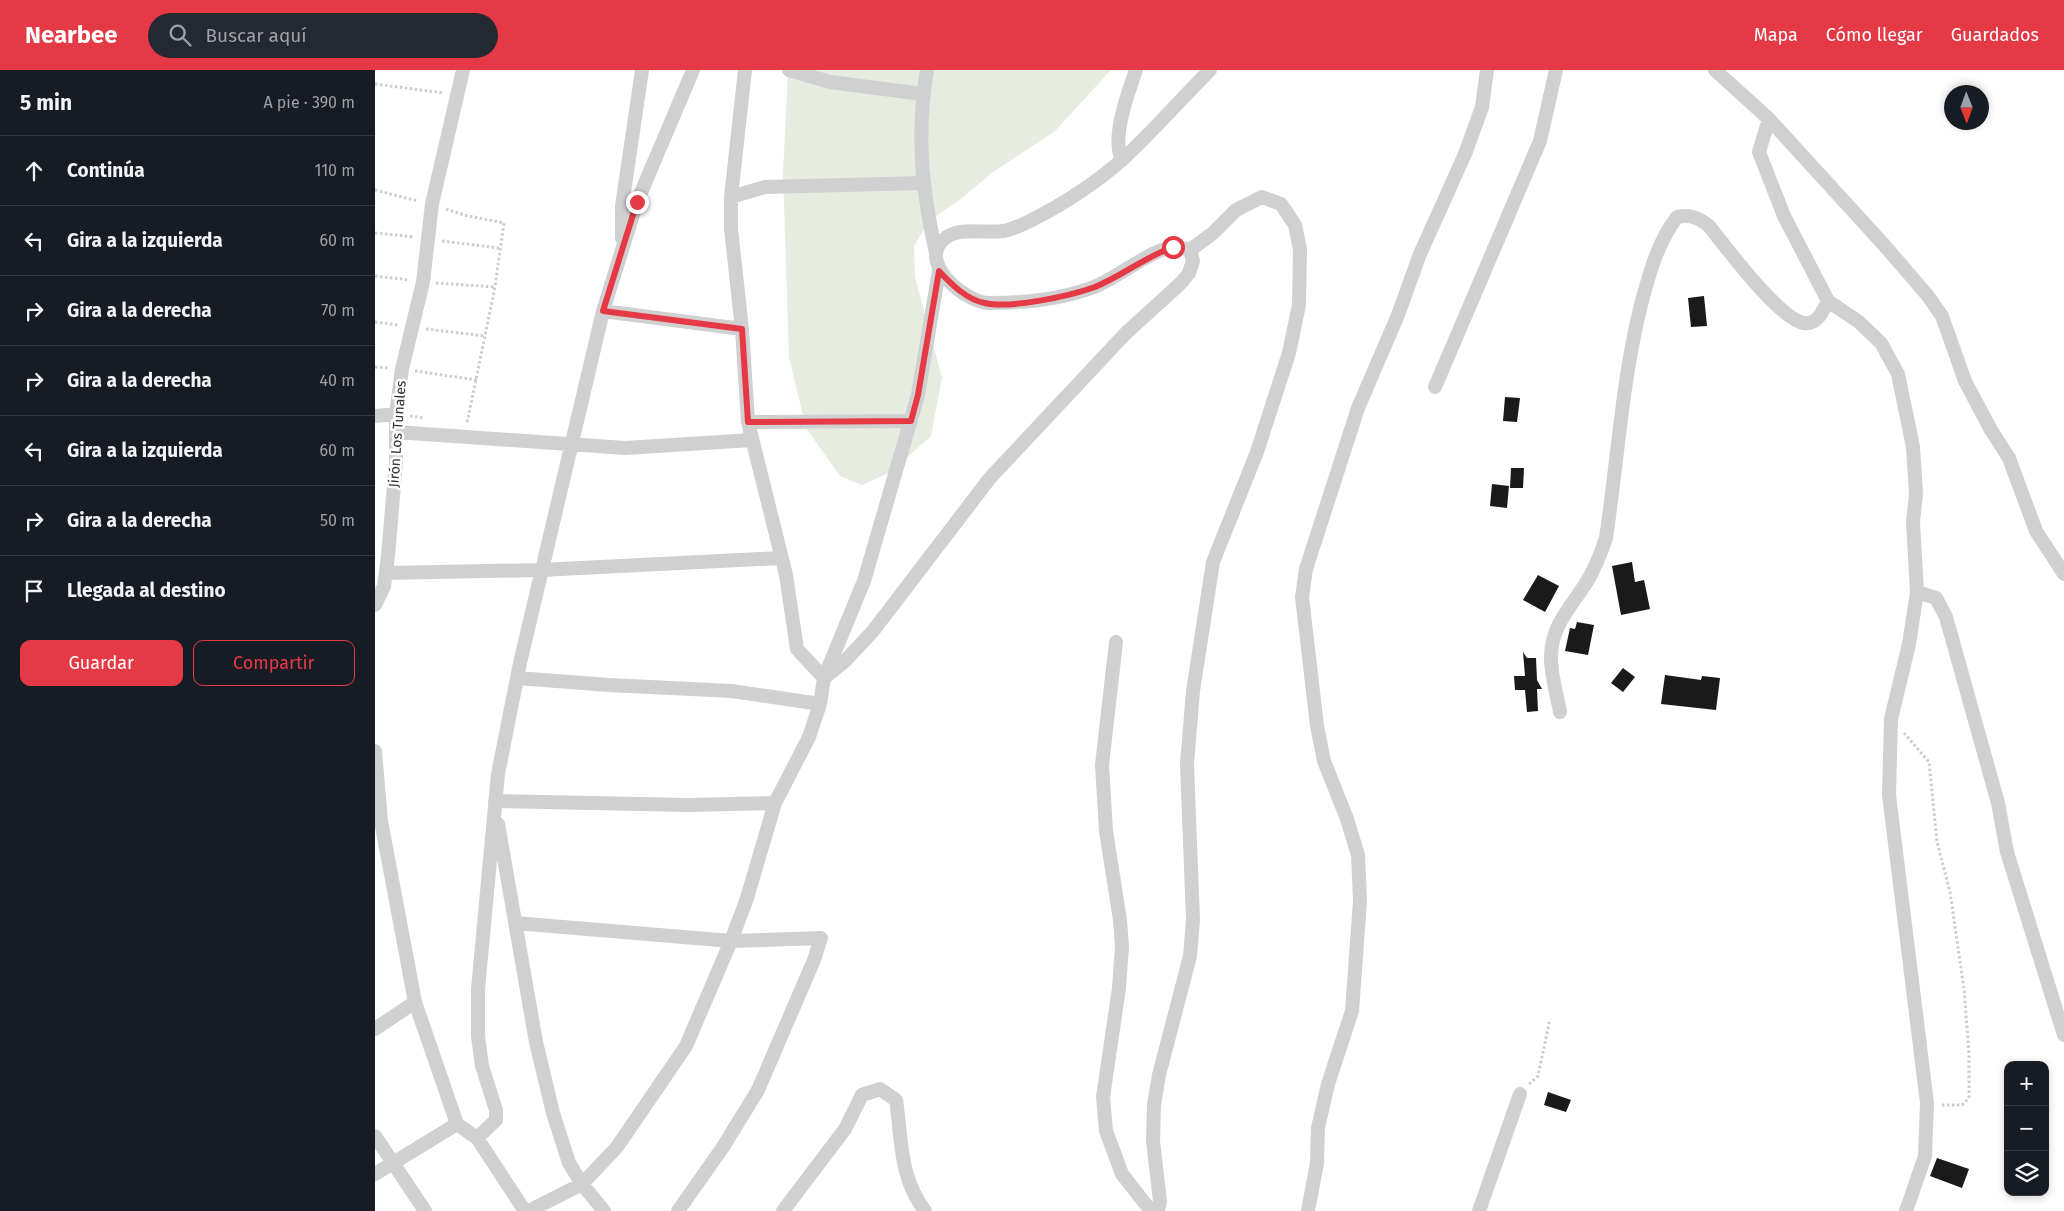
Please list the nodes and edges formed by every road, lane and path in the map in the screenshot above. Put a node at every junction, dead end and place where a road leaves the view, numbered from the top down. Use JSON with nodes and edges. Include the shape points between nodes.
{"nodes":[{"id":1,"x":463,"y":70,"type":"edge"},
{"id":2,"x":642,"y":70,"type":"edge"},
{"id":3,"x":693,"y":70,"type":"edge"},
{"id":4,"x":745,"y":70,"type":"edge"},
{"id":5,"x":789,"y":70,"type":"edge"},
{"id":6,"x":927,"y":70,"type":"edge"},
{"id":7,"x":1136,"y":70,"type":"edge"},
{"id":8,"x":1210,"y":70,"type":"edge"},
{"id":9,"x":1487,"y":70,"type":"edge"},
{"id":10,"x":1556,"y":70,"type":"edge"},
{"id":11,"x":1715,"y":70,"type":"edge"},
{"id":12,"x":375,"y":84,"type":"edge"},
{"id":13,"x":458,"y":94,"type":"junction"},
{"id":14,"x":923,"y":94,"type":"junction"},
{"id":15,"x":1769,"y":119,"type":"junction"},
{"id":16,"x":1122,"y":160,"type":"junction"},
{"id":17,"x":922,"y":183,"type":"junction"},
{"id":18,"x":731,"y":196,"type":"junction"},
{"id":19,"x":504,"y":223,"type":"dead end"},
{"id":20,"x":1190,"y":250,"type":"junction"},
{"id":21,"x":936,"y":254,"type":"junction"},
{"id":22,"x":621,"y":256,"type":"junction"},
{"id":23,"x":939,"y":271,"type":"junction"},
{"id":24,"x":1828,"y":301,"type":"junction"},
{"id":25,"x":603,"y":311,"type":"junction"},
{"id":26,"x":375,"y":322,"type":"edge"},
{"id":27,"x":412,"y":327,"type":"junction"},
{"id":28,"x":742,"y":329,"type":"junction"},
{"id":29,"x":485,"y":336,"type":"junction"},
{"id":30,"x":375,"y":367,"type":"edge"},
{"id":31,"x":402,"y":369,"type":"junction"},
{"id":32,"x":477,"y":380,"type":"junction"},
{"id":33,"x":1435,"y":387,"type":"dead end"},
{"id":34,"x":396,"y":414,"type":"junction"},
{"id":35,"x":375,"y":416,"type":"edge"},
{"id":36,"x":432,"y":419,"type":"dead end"},
{"id":37,"x":911,"y":421,"type":"junction"},
{"id":38,"x":458,"y":422,"type":"dead end"},
{"id":39,"x":748,"y":422,"type":"junction"},
{"id":40,"x":396,"y":432,"type":"junction"},
{"id":41,"x":751,"y":440,"type":"junction"},
{"id":42,"x":570,"y":445,"type":"junction"},
{"id":43,"x":781,"y":558,"type":"junction"},
{"id":44,"x":541,"y":570,"type":"junction"},
{"id":45,"x":386,"y":573,"type":"junction"},
{"id":46,"x":2064,"y":574,"type":"edge"},
{"id":47,"x":1917,"y":592,"type":"junction"},
{"id":48,"x":375,"y":605,"type":"edge"},
{"id":49,"x":1116,"y":642,"type":"dead end"},
{"id":50,"x":517,"y":678,"type":"junction"},
{"id":51,"x":824,"y":678,"type":"junction"},
{"id":52,"x":820,"y":704,"type":"junction"},
{"id":53,"x":1560,"y":712,"type":"dead end"},
{"id":54,"x":1891,"y":719,"type":"junction"},
{"id":55,"x":375,"y":752,"type":"edge"},
{"id":56,"x":775,"y":803,"type":"junction"},
{"id":57,"x":495,"y":804,"type":"junction"},
{"id":58,"x":515,"y":923,"type":"junction"},
{"id":59,"x":731,"y":941,"type":"junction"},
{"id":60,"x":415,"y":1002,"type":"junction"},
{"id":61,"x":1550,"y":1019,"type":"dead end"},
{"id":62,"x":375,"y":1030,"type":"edge"},
{"id":63,"x":2064,"y":1035,"type":"edge"},
{"id":64,"x":1520,"y":1094,"type":"joint"},
{"id":65,"x":1927,"y":1103,"type":"junction"},
{"id":66,"x":457,"y":1124,"type":"junction"},
{"id":67,"x":375,"y":1136,"type":"edge"},
{"id":68,"x":477,"y":1138,"type":"junction"},
{"id":69,"x":392,"y":1163,"type":"junction"},
{"id":70,"x":375,"y":1174,"type":"edge"},
{"id":71,"x":582,"y":1184,"type":"junction"},
{"id":72,"x":425,"y":1211,"type":"edge"},
{"id":73,"x":525,"y":1211,"type":"edge"},
{"id":74,"x":529,"y":1211,"type":"edge"},
{"id":75,"x":604,"y":1211,"type":"edge"},
{"id":76,"x":678,"y":1211,"type":"edge"},
{"id":77,"x":783,"y":1211,"type":"edge"},
{"id":78,"x":925,"y":1211,"type":"edge"},
{"id":79,"x":1151,"y":1211,"type":"edge"},
{"id":80,"x":1158,"y":1211,"type":"edge"},
{"id":81,"x":1308,"y":1211,"type":"edge"},
{"id":82,"x":1479,"y":1211,"type":"edge"},
{"id":83,"x":1906,"y":1211,"type":"edge"}],
"edges":[{"from":1,"to":13,"type":"street","name":"Jirón Los Tunales"},
{"from":2,"to":22,"type":"street","via":[[622,206]]},
{"from":3,"to":22,"type":"street","via":[[637,202]]},
{"from":4,"to":18,"type":"street"},
{"from":5,"to":14,"type":"street","via":[[830,82]]},
{"from":6,"to":14,"type":"street"},
{"from":7,"to":16,"type":"street","via":[[1120,127],[1117,150]]},
{"from":8,"to":16,"type":"street"},
{"from":9,"to":81,"type":"street","via":[[1483,107],[1358,408],[1305,568],[1302,597],[1317,726],[1324,761],[1358,855],[1360,901],[1352,1011],[1328,1084],[1318,1128],[1317,1163]]},
{"from":10,"to":33,"type":"street","via":[[1540,141]]},
{"from":11,"to":15,"type":"street"},
{"from":12,"to":13,"type":"path"},
{"from":13,"to":27,"type":"street","name":"Jirón Los Tunales","via":[[432,204],[423,282]]},
{"from":14,"to":17,"type":"street"},
{"from":15,"to":24,"type":"street","via":[[1759,152],[1784,216]]},
{"from":15,"to":46,"type":"street","via":[[1885,246],[1942,316],[1965,381],[2009,458],[2036,531]]},
{"from":16,"to":21,"type":"street","via":[[1031,221],[1004,231],[969,231],[949,235],[940,242]]},
{"from":17,"to":18,"type":"street","via":[[765,187]]},
{"from":17,"to":21,"type":"street"},
{"from":18,"to":28,"type":"street","via":[[731,229]]},
{"from":19,"to":29,"type":"path"},
{"from":20,"to":23,"type":"street","via":[[1173,247],[1095,286],[1057,297],[1005,303],[985,304],[956,288]]},
{"from":20,"to":51,"type":"street","via":[[1193,261],[1181,283],[1126,333],[990,478],[873,631]]},
{"from":20,"to":80,"type":"street","via":[[1236,210],[1262,197],[1281,204],[1295,226],[1300,249],[1299,305],[1289,352],[1269,416],[1213,562],[1193,691],[1187,764],[1193,920],[1190,956],[1154,1105],[1153,1141],[1161,1201]]},
{"from":21,"to":23,"type":"street"},
{"from":22,"to":25,"type":"street"},
{"from":23,"to":37,"type":"street"},
{"from":24,"to":47,"type":"street","via":[[1859,322],[1881,343],[1898,374],[1913,446]]},
{"from":24,"to":53,"type":"street","via":[[1814,321],[1794,320],[1758,286],[1699,218],[1677,217],[1671,226],[1653,262],[1630,354],[1606,538],[1600,556],[1553,637],[1551,657]]},
{"from":25,"to":28,"type":"street"},
{"from":25,"to":42,"type":"street"},
{"from":26,"to":27,"type":"path"},
{"from":27,"to":29,"type":"path"},
{"from":27,"to":31,"type":"street","name":"Jirón Los Tunales"},
{"from":28,"to":39,"type":"street"},
{"from":29,"to":32,"type":"path"},
{"from":30,"to":31,"type":"path"},
{"from":31,"to":32,"type":"path"},
{"from":31,"to":34,"type":"street","name":"Jirón Los Tunales"},
{"from":32,"to":38,"type":"path","via":[[467,423]]},
{"from":34,"to":35,"type":"street"},
{"from":34,"to":36,"type":"path"},
{"from":34,"to":40,"type":"street","name":"Jirón Los Tunales"},
{"from":37,"to":39,"type":"street"},
{"from":37,"to":51,"type":"street","via":[[864,581]]},
{"from":39,"to":41,"type":"street"},
{"from":40,"to":42,"type":"street"},
{"from":40,"to":45,"type":"street","name":"Jirón Los Tunales"},
{"from":41,"to":42,"type":"street","via":[[625,448]]},
{"from":41,"to":43,"type":"street"},
{"from":42,"to":44,"type":"street"},
{"from":43,"to":44,"type":"street"},
{"from":43,"to":51,"type":"street","via":[[797,649]]},
{"from":44,"to":45,"type":"street"},
{"from":44,"to":50,"type":"street"},
{"from":45,"to":48,"type":"street","name":"Jirón Los Tunales"},
{"from":47,"to":54,"type":"street","via":[[1909,644]]},
{"from":47,"to":63,"type":"street","via":[[1936,598],[1946,616],[1997,803],[2007,852]]},
{"from":49,"to":79,"type":"street","via":[[1102,765],[1106,831],[1122,947],[1103,1096],[1106,1131],[1122,1174]]},
{"from":50,"to":52,"type":"street","via":[[732,691]]},
{"from":50,"to":57,"type":"street"},
{"from":51,"to":52,"type":"street"},
{"from":52,"to":56,"type":"street","via":[[809,737]]},
{"from":54,"to":65,"type":"street","via":[[1889,795]]},
{"from":54,"to":65,"type":"path","via":[[1929,762],[1937,842],[1950,892],[1964,989],[1969,1098],[1962,1104],[1948,1106]]},
{"from":55,"to":60,"type":"street","via":[[381,821]]},
{"from":56,"to":57,"type":"street"},
{"from":56,"to":59,"type":"street"},
{"from":57,"to":58,"type":"street"},
{"from":57,"to":68,"type":"street","via":[[478,989],[478,1036],[482,1066],[496,1110],[495,1120]]},
{"from":58,"to":59,"type":"street"},
{"from":58,"to":71,"type":"street","via":[[536,1042],[551,1104],[569,1163]]},
{"from":59,"to":71,"type":"street","via":[[686,1046],[617,1146]]},
{"from":59,"to":76,"type":"street","via":[[821,938],[758,1090]]},
{"from":60,"to":62,"type":"street"},
{"from":60,"to":66,"type":"street"},
{"from":61,"to":64,"type":"path","via":[[1538,1076]]},
{"from":64,"to":82,"type":"street"},
{"from":65,"to":83,"type":"street","via":[[1925,1156]]},
{"from":66,"to":68,"type":"street"},
{"from":66,"to":69,"type":"street"},
{"from":67,"to":69,"type":"street"},
{"from":68,"to":73,"type":"street"},
{"from":69,"to":70,"type":"street"},
{"from":69,"to":72,"type":"street"},
{"from":71,"to":74,"type":"street"},
{"from":71,"to":75,"type":"street"},
{"from":77,"to":78,"type":"street","via":[[845,1129],[862,1095],[880,1089],[896,1100],[907,1180]]}]}
